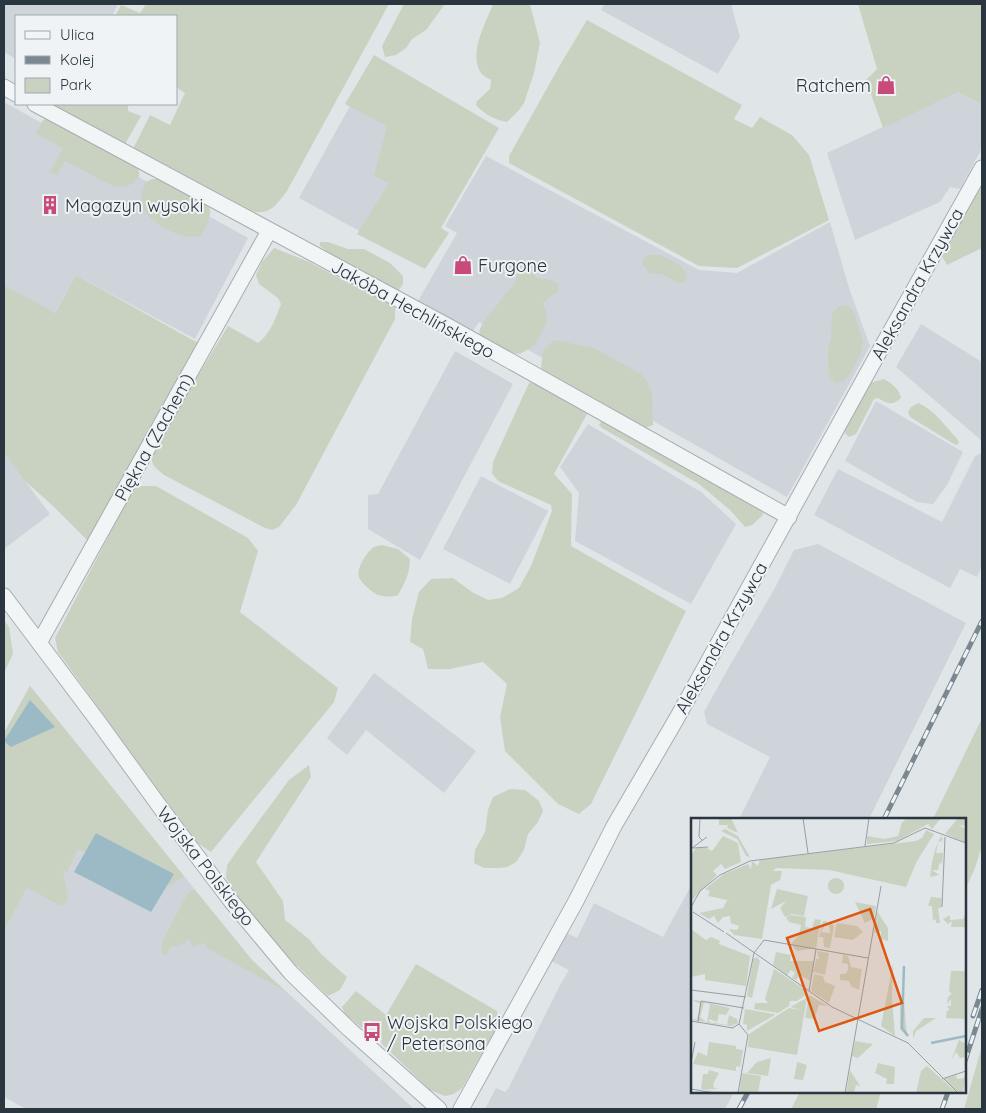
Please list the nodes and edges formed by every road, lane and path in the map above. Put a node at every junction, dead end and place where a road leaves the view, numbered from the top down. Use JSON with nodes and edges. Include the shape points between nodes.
{"nodes":[{"id":1,"x":4,"y":87,"type":"edge"},
{"id":2,"x":15,"y":93,"type":"edge"},
{"id":3,"x":38,"y":105,"type":"edge"},
{"id":4,"x":982,"y":168,"type":"edge"},
{"id":5,"x":269,"y":231,"type":"junction"},
{"id":6,"x":789,"y":517,"type":"junction"},
{"id":7,"x":4,"y":596,"type":"edge"},
{"id":8,"x":39,"y":643,"type":"junction"},
{"id":9,"x":439,"y":1109,"type":"edge"},
{"id":10,"x":460,"y":1109,"type":"edge"}],
"edges":[{"from":1,"to":2,"type":"street"},
{"from":3,"to":5,"type":"street","name":"Jakóba Hechlińskiego"},
{"from":4,"to":6,"type":"street","name":"Aleksandra Krzywca"},
{"from":5,"to":6,"type":"street","name":"Jakóba Hechlińskiego","via":[[446,325]]},
{"from":5,"to":8,"type":"street","name":"Piękna (Zachem)"},
{"from":6,"to":10,"type":"street","name":"Aleksandra Krzywca","via":[[614,826]]},
{"from":7,"to":8,"type":"street","name":"Wojska Polskiego"},
{"from":8,"to":9,"type":"street","name":"Wojska Polskiego","via":[[231,901],[291,973]]}]}
